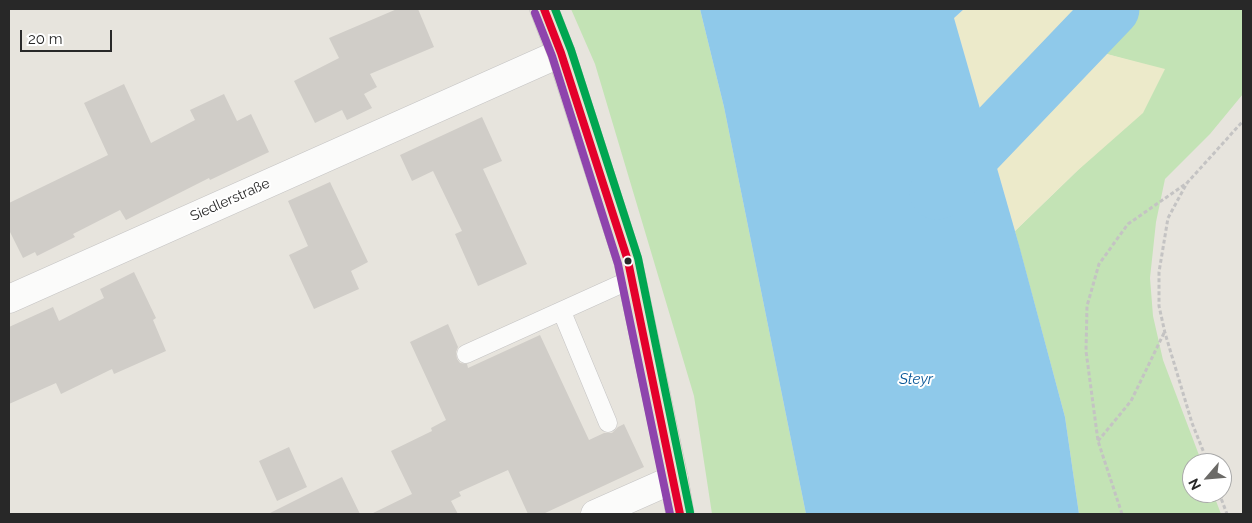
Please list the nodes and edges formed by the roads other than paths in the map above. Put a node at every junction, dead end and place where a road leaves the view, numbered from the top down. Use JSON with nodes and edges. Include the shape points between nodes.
{"nodes":[{"id":1,"x":544,"y":9,"type":"edge"},
{"id":2,"x":561,"y":53,"type":"junction"},
{"id":3,"x":632,"y":279,"type":"junction"},
{"id":4,"x":9,"y":299,"type":"edge"},
{"id":5,"x":562,"y":312,"type":"junction"},
{"id":6,"x":466,"y":354,"type":"dead end"},
{"id":7,"x":608,"y":423,"type":"dead end"},
{"id":8,"x":674,"y":479,"type":"junction"},
{"id":9,"x":595,"y":514,"type":"edge"},
{"id":10,"x":680,"y":514,"type":"edge"}],
"edges":[{"from":1,"to":2,"type":"main road"},
{"from":2,"to":3,"type":"main road"},
{"from":2,"to":4,"type":"street","name":"Siedlerstraße"},
{"from":3,"to":5,"type":"lane"},
{"from":3,"to":8,"type":"main road"},
{"from":5,"to":6,"type":"lane"},
{"from":5,"to":7,"type":"lane"},
{"from":8,"to":9,"type":"street"},
{"from":8,"to":10,"type":"main road"}]}
